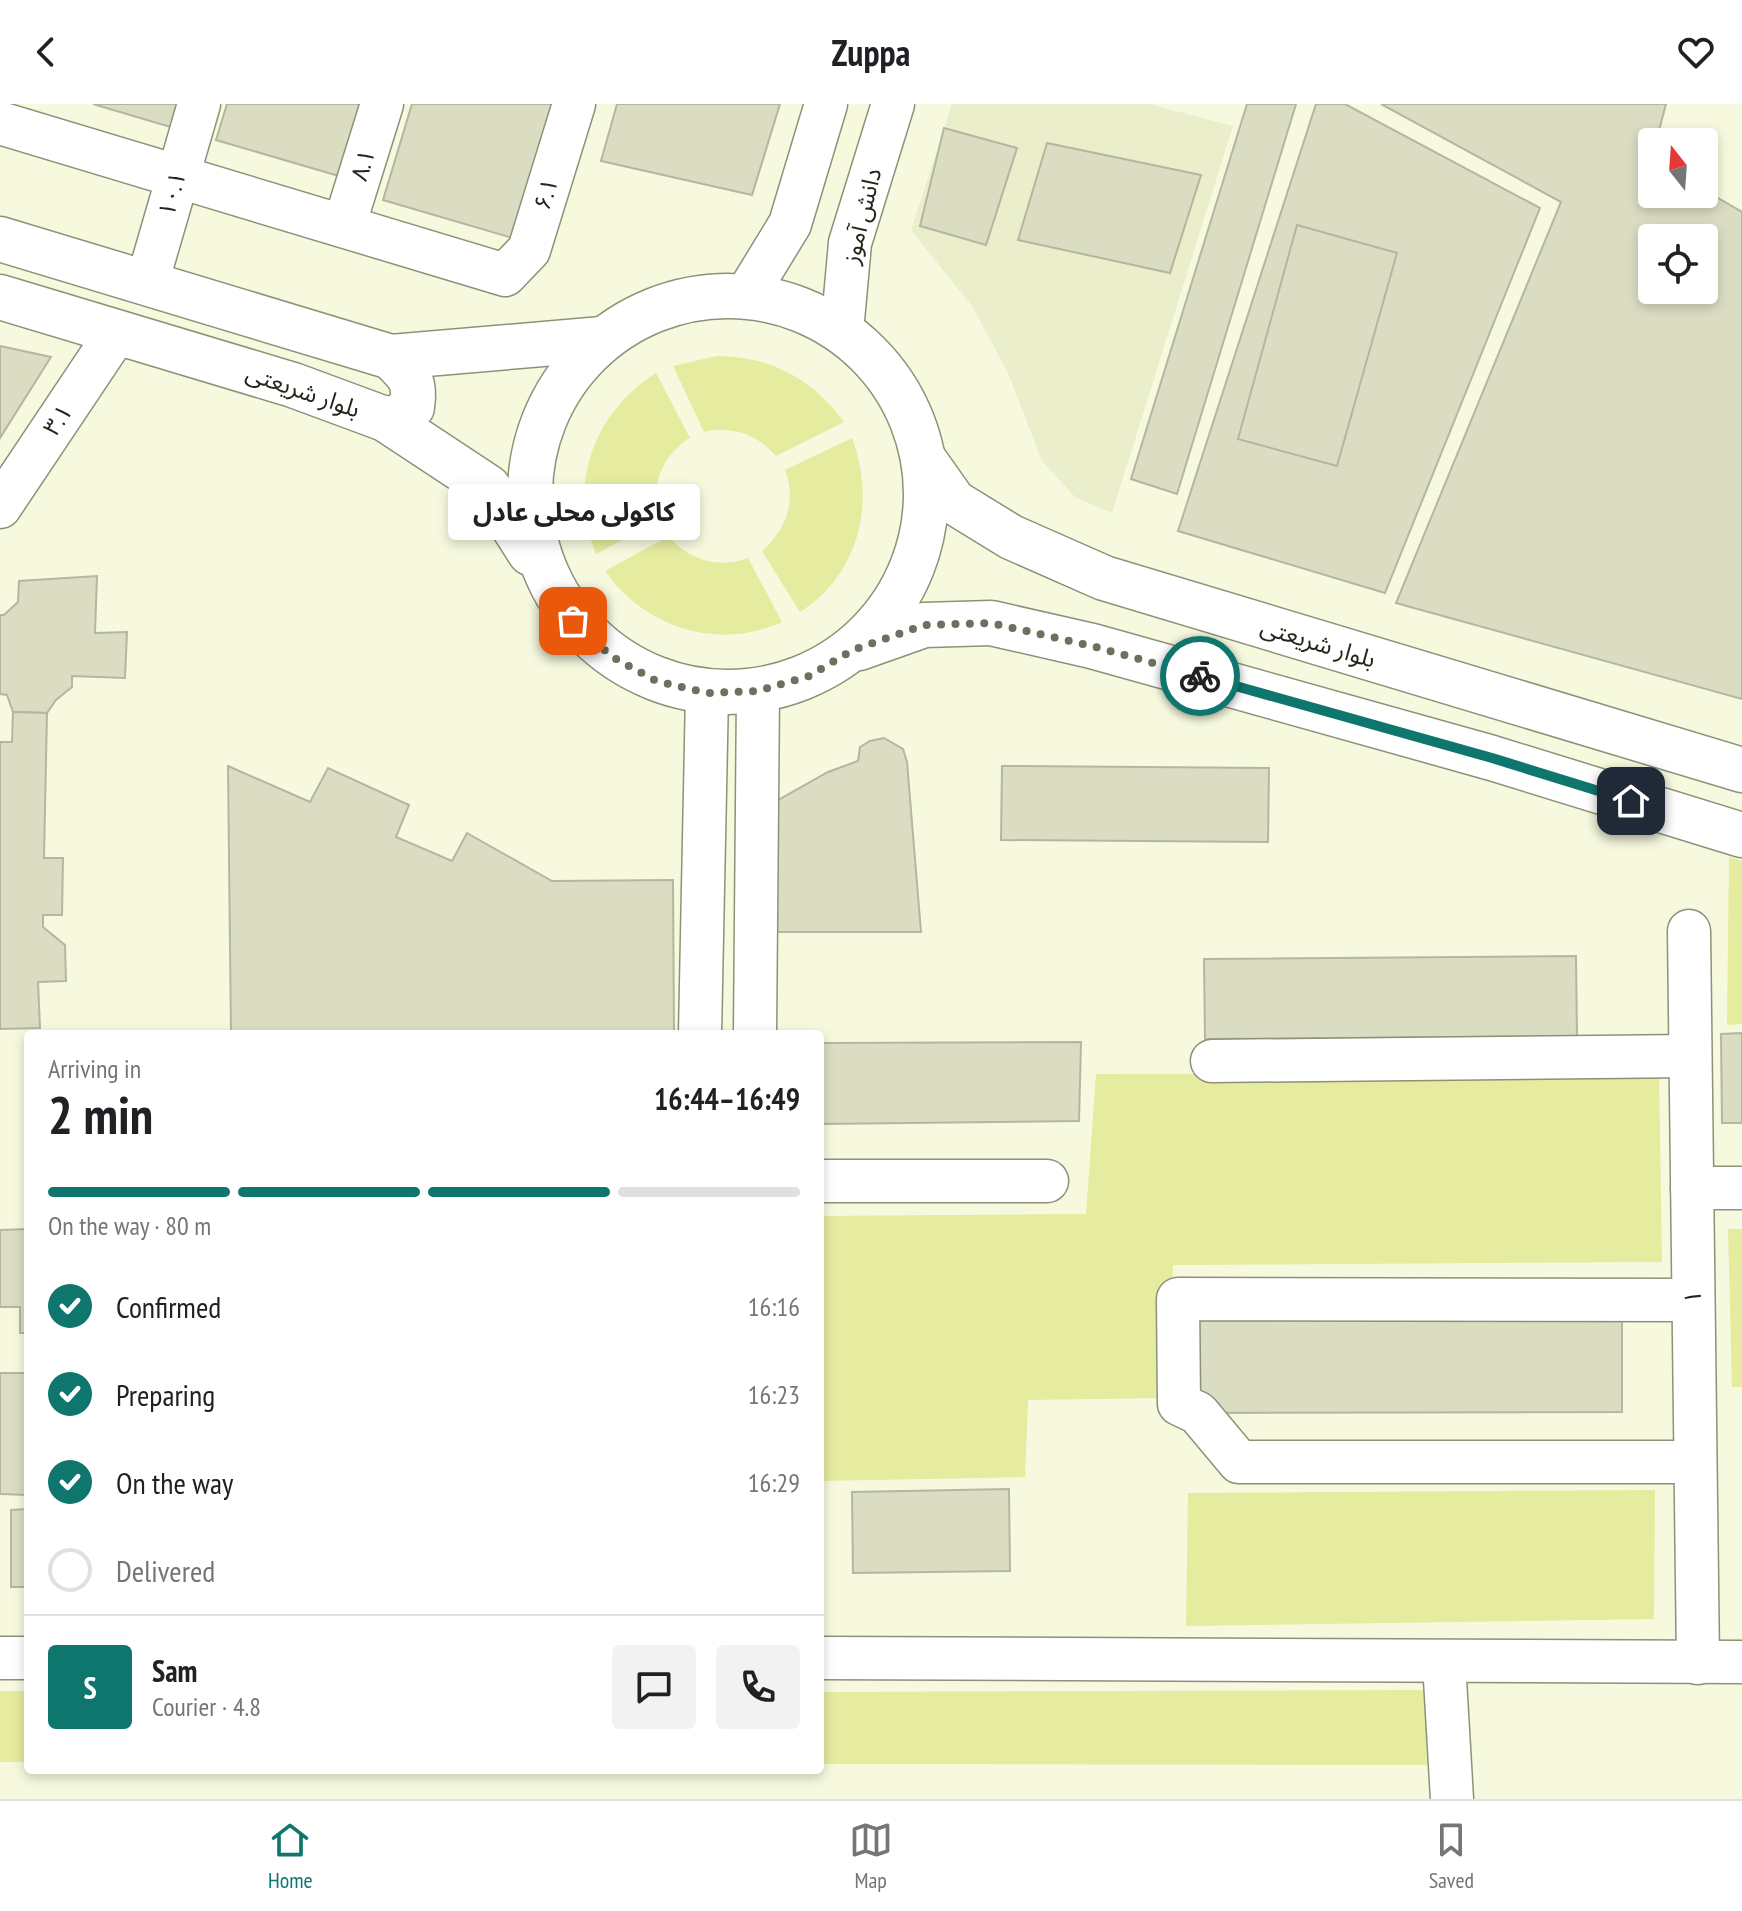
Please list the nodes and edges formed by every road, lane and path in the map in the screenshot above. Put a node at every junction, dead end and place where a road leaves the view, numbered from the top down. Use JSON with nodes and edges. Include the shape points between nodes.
{"nodes":[{"id":1,"x":199,"y":104,"type":"edge"},
{"id":2,"x":382,"y":104,"type":"edge"},
{"id":3,"x":574,"y":104,"type":"edge"},
{"id":4,"x":826,"y":104,"type":"edge"},
{"id":5,"x":893,"y":104,"type":"edge"},
{"id":6,"x":0,"y":123,"type":"edge"},
{"id":7,"x":177,"y":176,"type":"junction"},
{"id":8,"x":344,"y":226,"type":"junction"},
{"id":9,"x":0,"y":239,"type":"edge"},
{"id":10,"x":147,"y":283,"type":"junction"},
{"id":11,"x":746,"y":296,"type":"junction"},
{"id":12,"x":0,"y":297,"type":"edge"},
{"id":13,"x":842,"y":331,"type":"junction"},
{"id":14,"x":117,"y":332,"type":"junction"},
{"id":15,"x":602,"y":339,"type":"junction"},
{"id":16,"x":391,"y":357,"type":"junction"},
{"id":17,"x":385,"y":419,"type":"junction"},
{"id":18,"x":925,"y":461,"type":"junction"},
{"id":19,"x":0,"y":507,"type":"edge"},
{"id":20,"x":546,"y":578,"type":"junction"},
{"id":21,"x":853,"y":650,"type":"junction"},
{"id":22,"x":758,"y":691,"type":"junction"},
{"id":23,"x":707,"y":693,"type":"junction"},
{"id":24,"x":1742,"y":770,"type":"edge"},
{"id":25,"x":1742,"y":835,"type":"edge"},
{"id":26,"x":1689,"y":931,"type":"dead end"},
{"id":27,"x":700,"y":1030,"type":"edge"},
{"id":28,"x":755,"y":1030,"type":"edge"},
{"id":29,"x":1690,"y":1056,"type":"junction"},
{"id":30,"x":1212,"y":1061,"type":"dead end"},
{"id":31,"x":824,"y":1181,"type":"edge"},
{"id":32,"x":1047,"y":1181,"type":"dead end"},
{"id":33,"x":1692,"y":1188,"type":"junction"},
{"id":34,"x":1742,"y":1188,"type":"edge"},
{"id":35,"x":1693,"y":1300,"type":"junction"},
{"id":36,"x":1695,"y":1462,"type":"junction"},
{"id":37,"x":0,"y":1658,"type":"edge"},
{"id":38,"x":24,"y":1658,"type":"edge"},
{"id":39,"x":824,"y":1658,"type":"edge"},
{"id":40,"x":1444,"y":1662,"type":"junction"},
{"id":41,"x":1742,"y":1662,"type":"edge"},
{"id":42,"x":1698,"y":1663,"type":"junction"},
{"id":43,"x":1452,"y":1799,"type":"edge"}],
"edges":[{"from":1,"to":7,"type":"street","name":"۱۰.۱"},
{"from":2,"to":8,"type":"street","name":"۸.۱"},
{"from":3,"to":8,"type":"street","name":"۶.۱","via":[[529,250],[505,275]]},
{"from":4,"to":11,"type":"street","via":[[790,224]]},
{"from":5,"to":13,"type":"street","name":"دانش آموز","via":[[850,243]]},
{"from":6,"to":7,"type":"street"},
{"from":7,"to":8,"type":"street"},
{"from":7,"to":10,"type":"street","name":"۱۰.۱"},
{"from":9,"to":10,"type":"main road"},
{"from":10,"to":16,"type":"main road"},
{"from":11,"to":13,"type":"main road","via":[[796,307]]},
{"from":11,"to":15,"type":"main road","via":[[695,298],[646,313]]},
{"from":12,"to":14,"type":"main road","name":"بلوار شریعتی"},
{"from":13,"to":18,"type":"main road","via":[[881,366],[909,410]]},
{"from":14,"to":17,"type":"main road","name":"بلوار شریعتی"},
{"from":14,"to":19,"type":"street","name":"۳.۱"},
{"from":15,"to":16,"type":"main road"},
{"from":15,"to":20,"type":"main road","via":[[566,378],[541,424],[529,475],[531,527]]},
{"from":16,"to":17,"type":"main road","via":[[415,388],[412,407]]},
{"from":17,"to":20,"type":"main road","name":"بلوار شریعتی","via":[[488,487]]},
{"from":18,"to":21,"type":"main road","via":[[927,513],[915,565],[889,611]]},
{"from":18,"to":24,"type":"main road","name":"بلوار شریعتی","via":[[954,502],[1011,537],[1104,578]]},
{"from":20,"to":23,"type":"main road","name":"بلوار شریعتی","via":[[573,621],[611,656],[656,681]]},
{"from":21,"to":22,"type":"main road","name":"بلوار شریعتی","via":[[809,676]]},
{"from":21,"to":25,"type":"main road","via":[[924,625],[991,623],[1461,749]]},
{"from":22,"to":23,"type":"main road","name":"بلوار شریعتی"},
{"from":22,"to":28,"type":"street"},
{"from":23,"to":27,"type":"street"},
{"from":26,"to":29,"type":"street","name":"۱"},
{"from":29,"to":30,"type":"street"},
{"from":29,"to":33,"type":"street","name":"۱"},
{"from":31,"to":32,"type":"street"},
{"from":33,"to":34,"type":"street"},
{"from":33,"to":35,"type":"street","name":"۱"},
{"from":35,"to":36,"type":"street","name":"۱"},
{"from":35,"to":36,"type":"street","via":[[1178,1299],[1179,1404],[1198,1413],[1239,1462]]},
{"from":36,"to":42,"type":"street","name":"۱"},
{"from":37,"to":38,"type":"street"},
{"from":39,"to":40,"type":"street"},
{"from":40,"to":42,"type":"street"},
{"from":40,"to":43,"type":"street"},
{"from":41,"to":42,"type":"street"}]}
